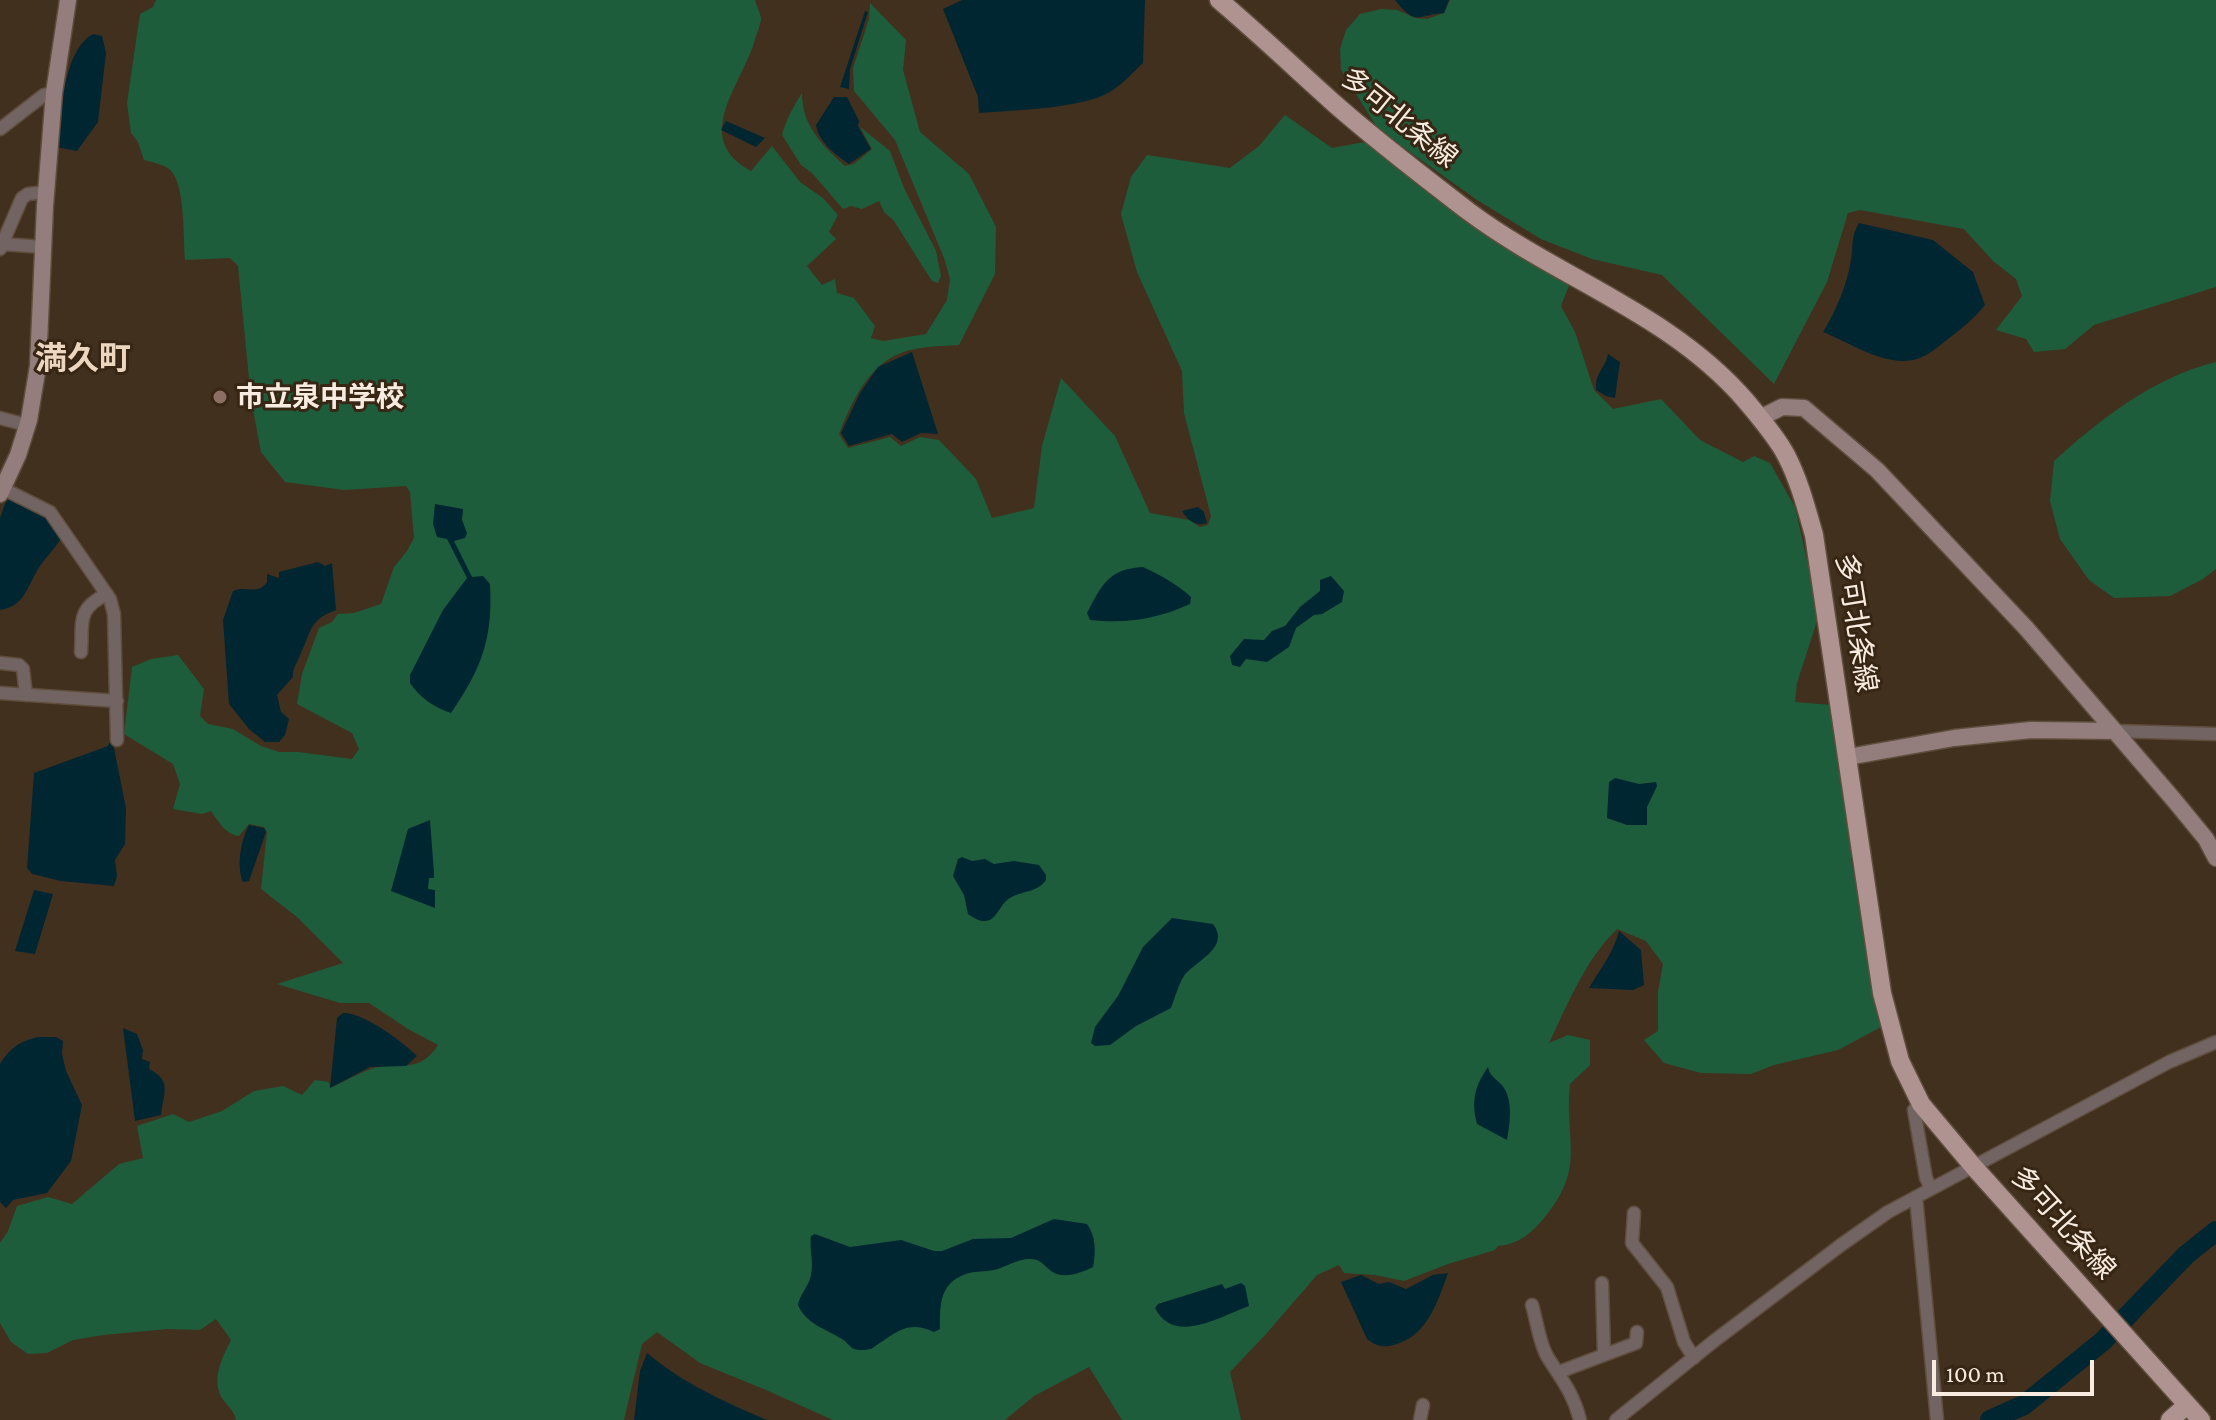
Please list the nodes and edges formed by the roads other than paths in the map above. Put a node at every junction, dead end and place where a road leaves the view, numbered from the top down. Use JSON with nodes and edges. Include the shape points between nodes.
{"nodes":[{"id":1,"x":68,"y":0,"type":"edge"},
{"id":2,"x":1219,"y":0,"type":"edge"},
{"id":3,"x":54,"y":93,"type":"junction"},
{"id":4,"x":0,"y":129,"type":"edge"},
{"id":5,"x":46,"y":192,"type":"junction"},
{"id":6,"x":1,"y":247,"type":"edge"},
{"id":7,"x":43,"y":247,"type":"junction"},
{"id":8,"x":0,"y":418,"type":"edge"},
{"id":9,"x":1760,"y":418,"type":"junction"},
{"id":10,"x":27,"y":425,"type":"junction"},
{"id":11,"x":1,"y":491,"type":"edge"},
{"id":12,"x":107,"y":594,"type":"junction"},
{"id":13,"x":81,"y":652,"type":"dead end"},
{"id":14,"x":0,"y":663,"type":"edge"},
{"id":15,"x":0,"y":693,"type":"edge"},
{"id":16,"x":26,"y":695,"type":"junction"},
{"id":17,"x":117,"y":701,"type":"junction"},
{"id":18,"x":2115,"y":731,"type":"junction"},
{"id":19,"x":2216,"y":734,"type":"edge"},
{"id":20,"x":117,"y":740,"type":"dead end"},
{"id":21,"x":1848,"y":757,"type":"junction"},
{"id":22,"x":2216,"y":858,"type":"edge"},
{"id":23,"x":2216,"y":1042,"type":"edge"},
{"id":24,"x":1921,"y":1104,"type":"junction"},
{"id":25,"x":1973,"y":1166,"type":"junction"},
{"id":26,"x":1931,"y":1188,"type":"junction"},
{"id":27,"x":1916,"y":1197,"type":"junction"},
{"id":28,"x":1634,"y":1213,"type":"dead end"},
{"id":29,"x":1602,"y":1283,"type":"dead end"},
{"id":30,"x":1532,"y":1305,"type":"dead end"},
{"id":31,"x":1637,"y":1332,"type":"dead end"},
{"id":32,"x":1604,"y":1355,"type":"junction"},
{"id":33,"x":1694,"y":1358,"type":"junction"},
{"id":34,"x":1559,"y":1372,"type":"junction"},
{"id":35,"x":1423,"y":1405,"type":"dead end"},
{"id":36,"x":2187,"y":1405,"type":"junction"},
{"id":37,"x":1420,"y":1420,"type":"edge"},
{"id":38,"x":1580,"y":1420,"type":"edge"},
{"id":39,"x":1616,"y":1420,"type":"edge"},
{"id":40,"x":1937,"y":1420,"type":"edge"},
{"id":41,"x":2170,"y":1420,"type":"edge"},
{"id":42,"x":2201,"y":1420,"type":"edge"}],
"edges":[{"from":1,"to":3,"type":"street"},
{"from":2,"to":9,"type":"main road","name":"多可北条線","via":[[1338,107],[1470,213],[1663,327],[1697,352]]},
{"from":3,"to":4,"type":"street"},
{"from":3,"to":5,"type":"street"},
{"from":5,"to":6,"type":"street","via":[[22,198]]},
{"from":5,"to":7,"type":"street"},
{"from":6,"to":7,"type":"street"},
{"from":7,"to":10,"type":"street","via":[[38,366]]},
{"from":8,"to":10,"type":"street"},
{"from":9,"to":18,"type":"street","via":[[1782,407],[1804,408],[1877,470]]},
{"from":9,"to":21,"type":"main road","name":"多可北条線","via":[[1785,453],[1814,535]]},
{"from":10,"to":11,"type":"street"},
{"from":11,"to":12,"type":"street","via":[[50,512]]},
{"from":12,"to":13,"type":"street","via":[[88,605],[83,615]]},
{"from":12,"to":17,"type":"street","via":[[114,614]]},
{"from":14,"to":16,"type":"street","via":[[23,669]]},
{"from":15,"to":16,"type":"street"},
{"from":16,"to":17,"type":"street"},
{"from":17,"to":20,"type":"street"},
{"from":18,"to":19,"type":"street"},
{"from":18,"to":21,"type":"street","via":[[2031,730]]},
{"from":18,"to":22,"type":"street"},
{"from":21,"to":24,"type":"main road","name":"多可北条線","via":[[1882,993],[1900,1061]]},
{"from":23,"to":25,"type":"street"},
{"from":24,"to":25,"type":"main road","name":"多可北条線"},
{"from":24,"to":26,"type":"street","via":[[1914,1110]]},
{"from":25,"to":26,"type":"street"},
{"from":25,"to":36,"type":"main road","name":"多可北条線"},
{"from":26,"to":27,"type":"street"},
{"from":27,"to":33,"type":"street","via":[[1841,1245]]},
{"from":27,"to":40,"type":"street"},
{"from":28,"to":33,"type":"street","via":[[1632,1243],[1667,1287]]},
{"from":29,"to":32,"type":"street"},
{"from":30,"to":34,"type":"street","via":[[1547,1355]]},
{"from":31,"to":32,"type":"street","via":[[1636,1343]]},
{"from":32,"to":34,"type":"street"},
{"from":33,"to":39,"type":"street"},
{"from":34,"to":38,"type":"street"},
{"from":35,"to":37,"type":"street"},
{"from":36,"to":41,"type":"main road"},
{"from":36,"to":42,"type":"main road","name":"多可北条線"}]}
